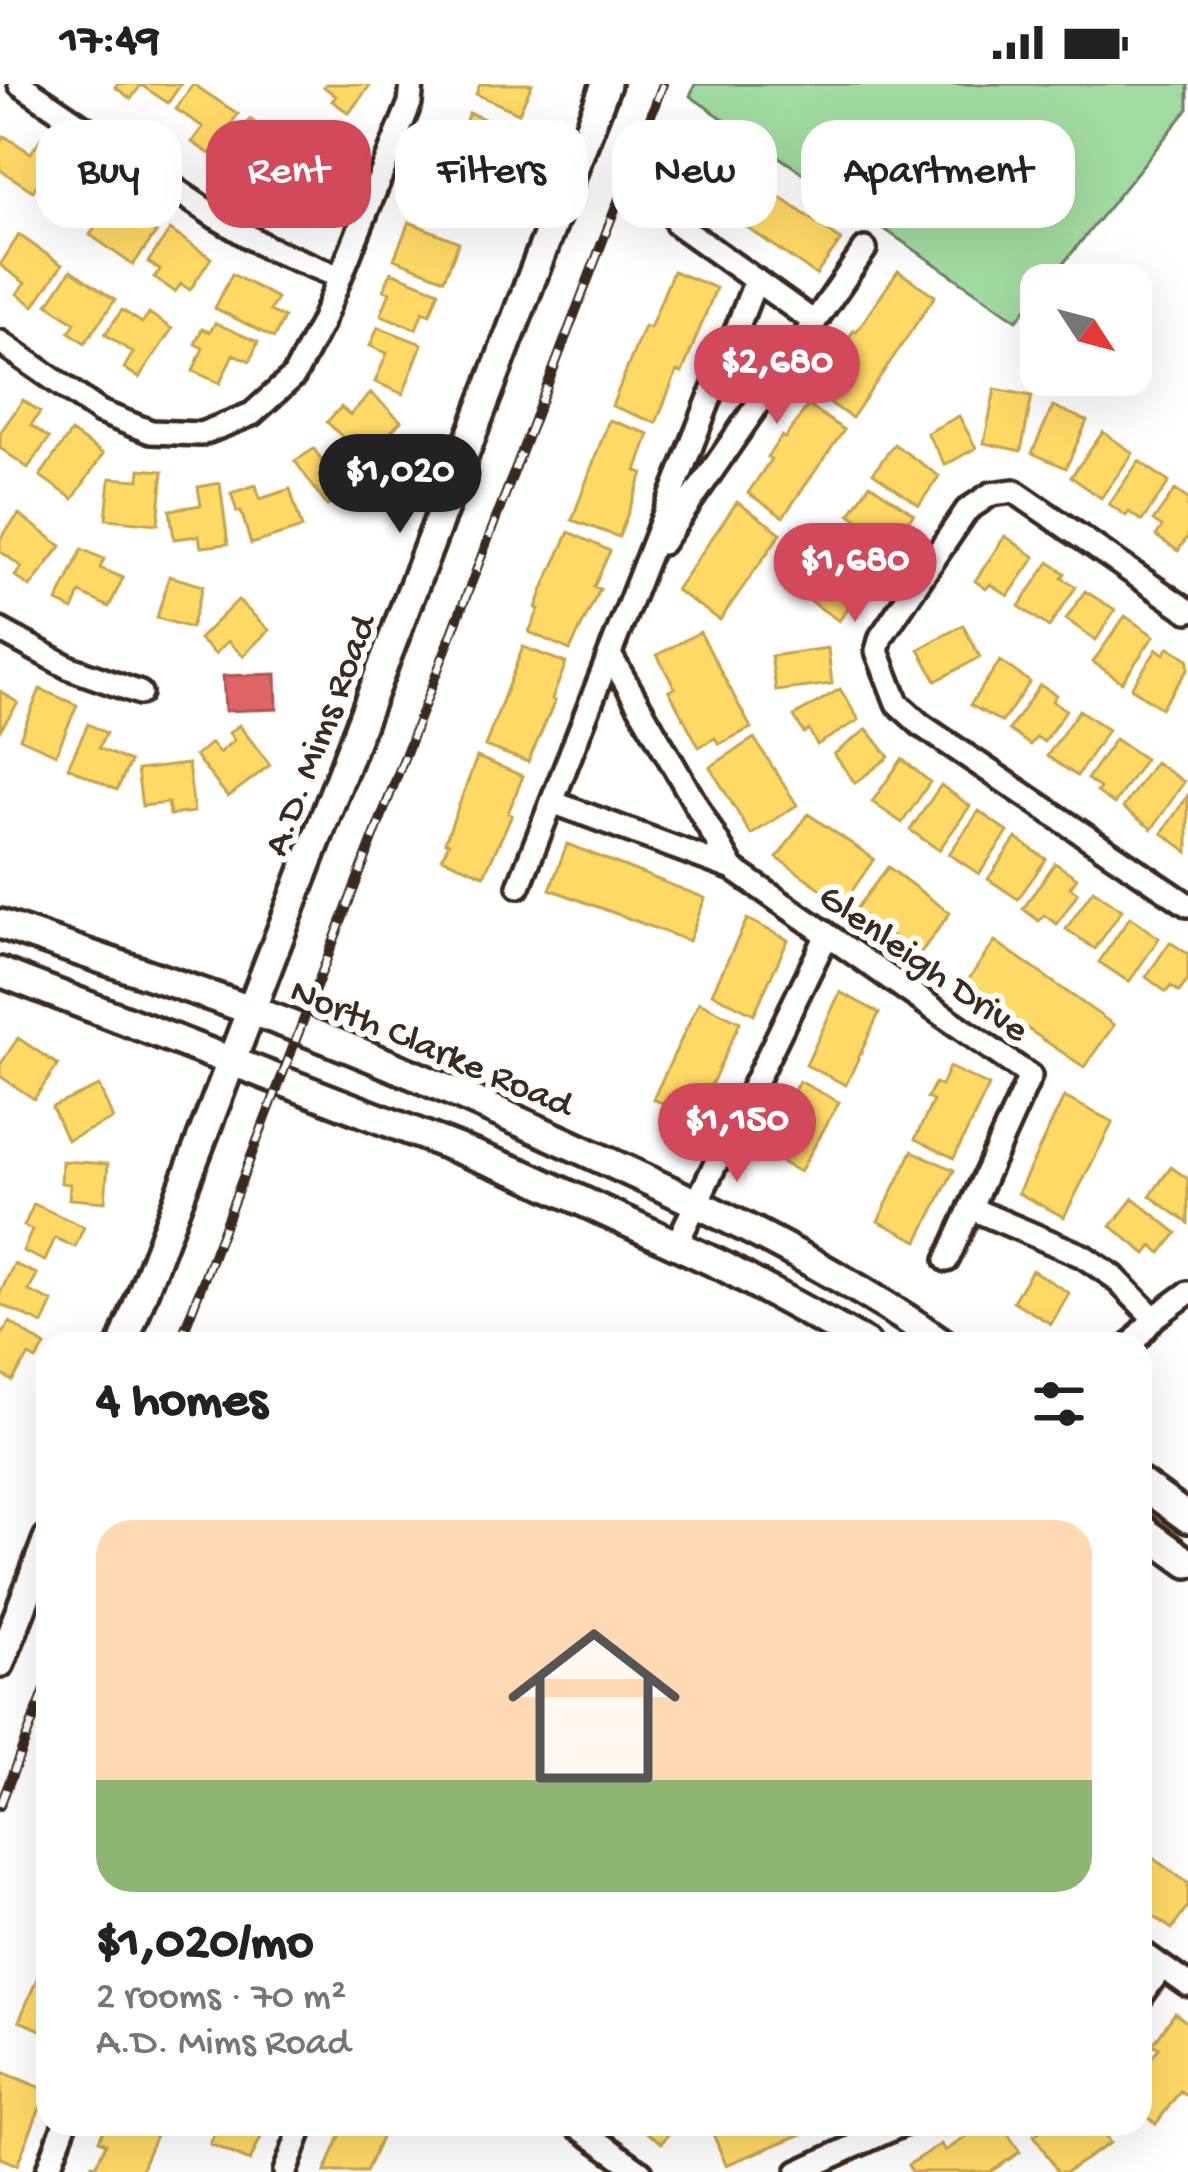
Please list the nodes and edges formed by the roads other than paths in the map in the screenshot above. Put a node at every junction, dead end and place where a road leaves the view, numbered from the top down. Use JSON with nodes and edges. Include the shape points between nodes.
{"nodes":[{"id":1,"x":20,"y":84,"type":"edge"},
{"id":2,"x":412,"y":84,"type":"edge"},
{"id":3,"x":606,"y":84,"type":"edge"},
{"id":4,"x":683,"y":228,"type":"edge"},
{"id":5,"x":865,"y":249,"type":"dead end"},
{"id":6,"x":340,"y":277,"type":"junction"},
{"id":7,"x":756,"y":280,"type":"junction"},
{"id":8,"x":814,"y":322,"type":"junction"},
{"id":9,"x":0,"y":342,"type":"edge"},
{"id":10,"x":642,"y":573,"type":"junction"},
{"id":11,"x":1188,"y":610,"type":"edge"},
{"id":12,"x":0,"y":630,"type":"edge"},
{"id":13,"x":610,"y":655,"type":"junction"},
{"id":14,"x":140,"y":693,"type":"dead end"},
{"id":15,"x":552,"y":802,"type":"junction"},
{"id":16,"x":733,"y":869,"type":"junction"},
{"id":17,"x":519,"y":886,"type":"dead end"},
{"id":18,"x":1188,"y":905,"type":"edge"},
{"id":19,"x":0,"y":924,"type":"edge"},
{"id":20,"x":827,"y":935,"type":"junction"},
{"id":21,"x":0,"y":972,"type":"edge"},
{"id":22,"x":251,"y":1010,"type":"junction"},
{"id":23,"x":232,"y":1062,"type":"junction"},
{"id":24,"x":697,"y":1202,"type":"junction"},
{"id":25,"x":970,"y":1208,"type":"junction"},
{"id":26,"x":676,"y":1243,"type":"junction"},
{"id":27,"x":947,"y":1260,"type":"dead end"},
{"id":28,"x":1188,"y":1293,"type":"edge"},
{"id":29,"x":1154,"y":1318,"type":"junction"},
{"id":30,"x":128,"y":1332,"type":"edge"},
{"id":31,"x":843,"y":1332,"type":"edge"},
{"id":32,"x":927,"y":1332,"type":"edge"},
{"id":33,"x":1142,"y":1332,"type":"edge"},
{"id":34,"x":1152,"y":1492,"type":"edge"},
{"id":35,"x":1188,"y":1518,"type":"edge"},
{"id":36,"x":1152,"y":1537,"type":"edge"},
{"id":37,"x":1188,"y":1563,"type":"edge"},
{"id":38,"x":36,"y":1570,"type":"edge"},
{"id":39,"x":0,"y":1663,"type":"edge"},
{"id":40,"x":1152,"y":1959,"type":"edge"},
{"id":41,"x":1162,"y":1966,"type":"junction"},
{"id":42,"x":1152,"y":1981,"type":"edge"},
{"id":43,"x":1188,"y":1985,"type":"edge"},
{"id":44,"x":60,"y":2136,"type":"edge"},
{"id":45,"x":298,"y":2136,"type":"edge"},
{"id":46,"x":591,"y":2136,"type":"edge"},
{"id":47,"x":877,"y":2136,"type":"edge"},
{"id":48,"x":47,"y":2172,"type":"edge"},
{"id":49,"x":285,"y":2172,"type":"edge"},
{"id":50,"x":641,"y":2172,"type":"edge"},
{"id":51,"x":798,"y":2172,"type":"edge"}],
"edges":[{"from":1,"to":6,"type":"street","via":[[216,217]]},
{"from":2,"to":6,"type":"street"},
{"from":3,"to":22,"type":"street","name":"A.D. Mims Road"},
{"from":4,"to":7,"type":"street"},
{"from":5,"to":8,"type":"street"},
{"from":6,"to":9,"type":"street","via":[[294,376],[252,414],[201,434],[151,432],[100,412]]},
{"from":7,"to":8,"type":"street"},
{"from":7,"to":10,"type":"street"},
{"from":8,"to":10,"type":"street"},
{"from":10,"to":13,"type":"street"},
{"from":11,"to":18,"type":"street","via":[[1014,491],[991,494],[967,510],[877,651],[897,703],[921,725]]},
{"from":12,"to":14,"type":"street"},
{"from":13,"to":15,"type":"street"},
{"from":13,"to":16,"type":"street","name":"Glenleigh Drive"},
{"from":15,"to":16,"type":"street","name":"Glenleigh Drive"},
{"from":15,"to":17,"type":"street"},
{"from":16,"to":20,"type":"street","name":"Glenleigh Drive"},
{"from":19,"to":22,"type":"street","name":"North Clarke Road"},
{"from":20,"to":24,"type":"street"},
{"from":20,"to":25,"type":"street","name":"Glenleigh Drive","via":[[1030,1076]]},
{"from":21,"to":23,"type":"street"},
{"from":22,"to":23,"type":"street","name":"A.D. Mims Road"},
{"from":22,"to":24,"type":"street","name":"North Clarke Road"},
{"from":23,"to":26,"type":"street","via":[[523,1174]]},
{"from":23,"to":30,"type":"street","name":"A.D. Mims Road"},
{"from":24,"to":26,"type":"street"},
{"from":24,"to":32,"type":"street","name":"North Clarke Road"},
{"from":25,"to":27,"type":"street","name":"Glenleigh Drive"},
{"from":25,"to":29,"type":"street","via":[[1083,1256]]},
{"from":26,"to":31,"type":"street"},
{"from":28,"to":29,"type":"street"},
{"from":29,"to":33,"type":"street"},
{"from":34,"to":35,"type":"street"},
{"from":36,"to":37,"type":"street"},
{"from":38,"to":39,"type":"street"},
{"from":40,"to":41,"type":"street"},
{"from":41,"to":42,"type":"street"},
{"from":41,"to":43,"type":"street"},
{"from":44,"to":48,"type":"street"},
{"from":45,"to":49,"type":"street"},
{"from":46,"to":50,"type":"street"},
{"from":47,"to":51,"type":"street"}]}
